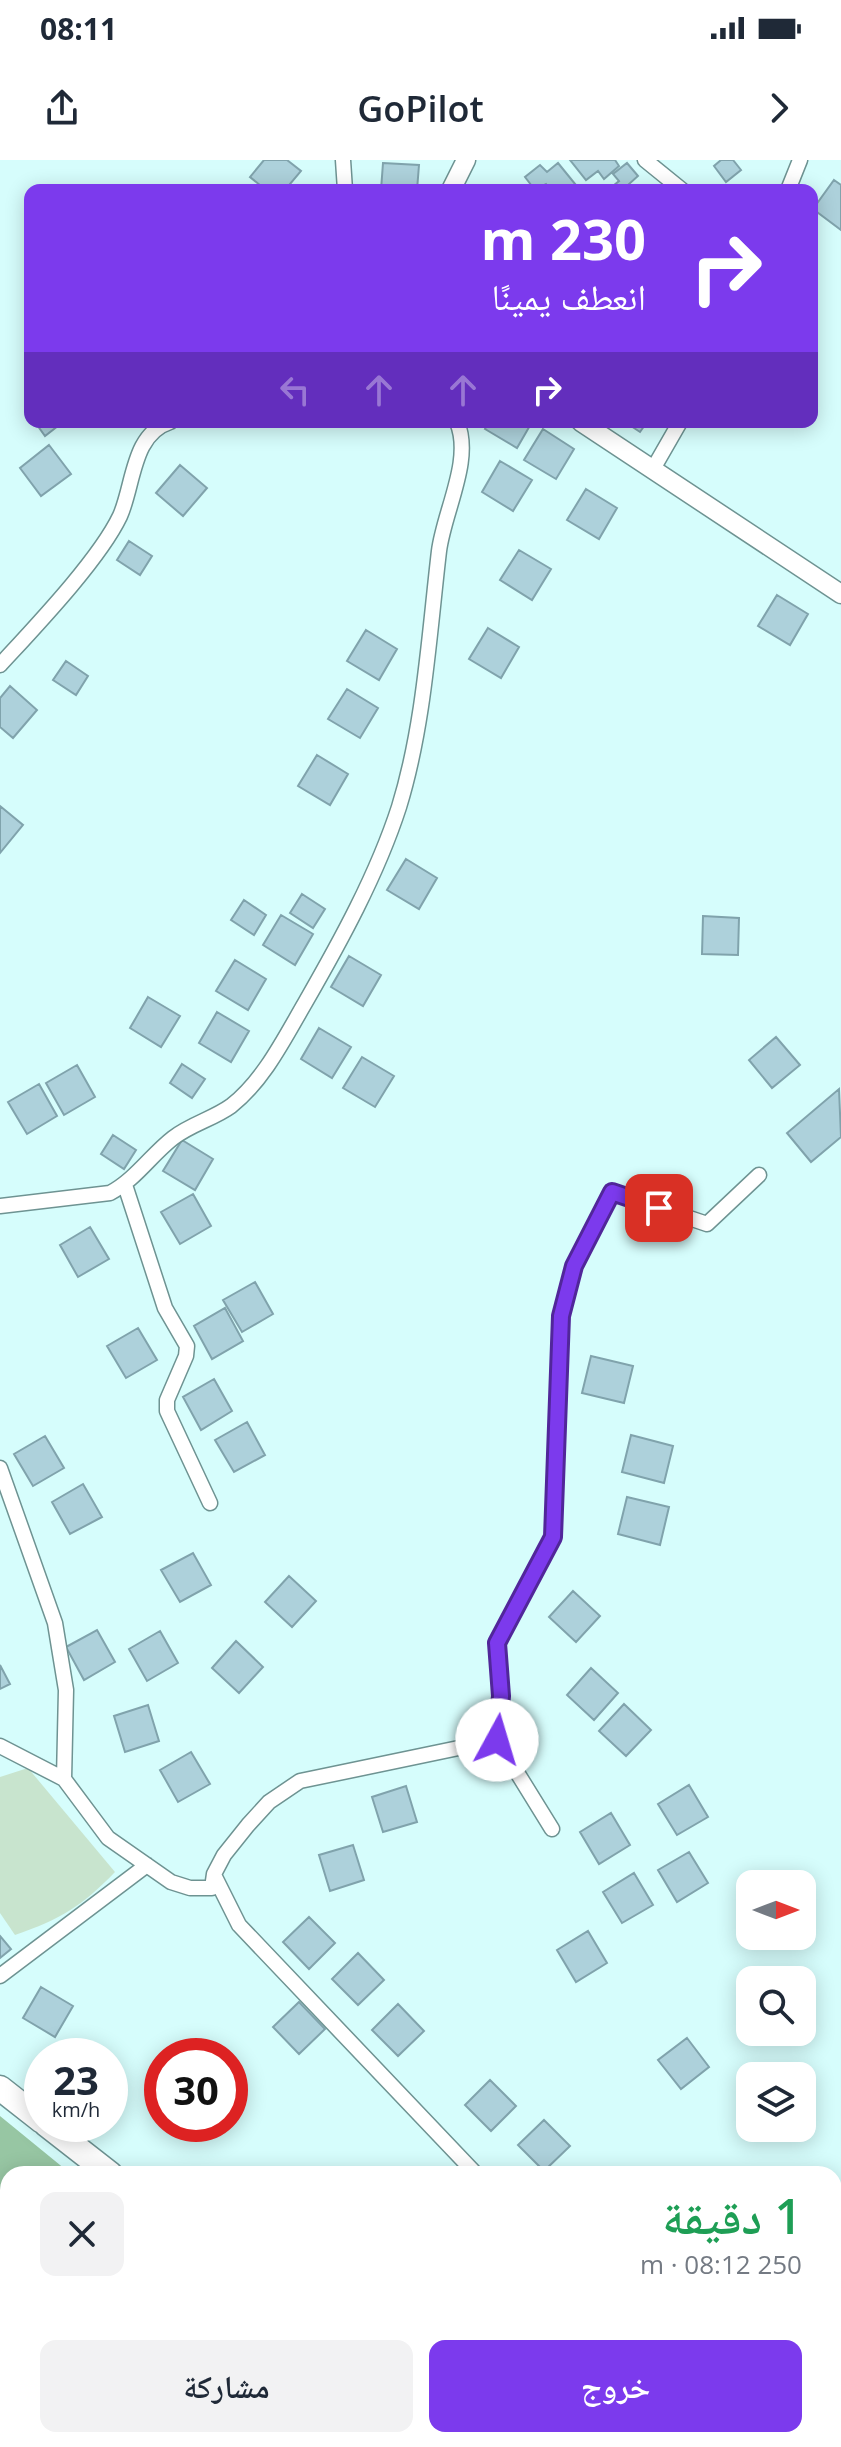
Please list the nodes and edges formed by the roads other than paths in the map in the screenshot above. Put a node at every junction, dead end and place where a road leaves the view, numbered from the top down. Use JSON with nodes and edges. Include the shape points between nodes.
{"nodes":[{"id":1,"x":343,"y":160,"type":"edge"},
{"id":2,"x":466,"y":160,"type":"edge"},
{"id":3,"x":645,"y":160,"type":"edge"},
{"id":4,"x":800,"y":160,"type":"edge"},
{"id":5,"x":345,"y":184,"type":"edge"},
{"id":6,"x":455,"y":184,"type":"edge"},
{"id":7,"x":675,"y":184,"type":"edge"},
{"id":8,"x":790,"y":184,"type":"edge"},
{"id":9,"x":162,"y":428,"type":"edge"},
{"id":10,"x":459,"y":428,"type":"edge"},
{"id":11,"x":590,"y":428,"type":"edge"},
{"id":12,"x":677,"y":428,"type":"edge"},
{"id":13,"x":653,"y":469,"type":"junction"},
{"id":14,"x":841,"y":594,"type":"edge"},
{"id":15,"x":0,"y":665,"type":"edge"},
{"id":16,"x":759,"y":1175,"type":"dead end"},
{"id":17,"x":125,"y":1185,"type":"junction"},
{"id":18,"x":0,"y":1206,"type":"edge"},
{"id":19,"x":0,"y":1468,"type":"edge"},
{"id":20,"x":210,"y":1503,"type":"dead end"},
{"id":21,"x":497,"y":1740,"type":"junction"},
{"id":22,"x":0,"y":1746,"type":"edge"},
{"id":23,"x":64,"y":1779,"type":"junction"},
{"id":24,"x":552,"y":1829,"type":"dead end"},
{"id":25,"x":147,"y":1865,"type":"junction"},
{"id":26,"x":214,"y":1874,"type":"junction"},
{"id":27,"x":0,"y":1976,"type":"edge"},
{"id":28,"x":0,"y":2088,"type":"edge"},
{"id":29,"x":24,"y":2107,"type":"edge"},
{"id":30,"x":69,"y":2142,"type":"edge"},
{"id":31,"x":100,"y":2166,"type":"edge"},
{"id":32,"x":468,"y":2166,"type":"edge"}],
"edges":[{"from":1,"to":5,"type":"street"},
{"from":2,"to":6,"type":"street"},
{"from":3,"to":7,"type":"street"},
{"from":4,"to":8,"type":"street"},
{"from":9,"to":15,"type":"street","via":[[138,455],[121,514],[104,543]]},
{"from":10,"to":17,"type":"street","via":[[463,445],[442,530],[414,735],[399,806],[377,864],[315,986],[259,1078],[230,1106],[187,1127],[153,1153]]},
{"from":11,"to":13,"type":"street"},
{"from":12,"to":13,"type":"street"},
{"from":13,"to":14,"type":"street"},
{"from":16,"to":21,"type":"street","via":[[707,1224],[612,1192],[574,1266],[561,1316],[553,1537],[497,1643]]},
{"from":17,"to":18,"type":"street","via":[[110,1193]]},
{"from":17,"to":20,"type":"street","via":[[165,1308],[187,1346],[167,1411]]},
{"from":19,"to":23,"type":"street","via":[[55,1623],[66,1690]]},
{"from":21,"to":24,"type":"street"},
{"from":21,"to":26,"type":"street","via":[[300,1781],[269,1802]]},
{"from":22,"to":23,"type":"street"},
{"from":23,"to":25,"type":"street","via":[[108,1838]]},
{"from":25,"to":26,"type":"street","via":[[190,1888],[212,1888]]},
{"from":25,"to":27,"type":"street"},
{"from":26,"to":32,"type":"street","via":[[239,1925]]},
{"from":28,"to":29,"type":"main road"},
{"from":30,"to":31,"type":"main road"}]}
